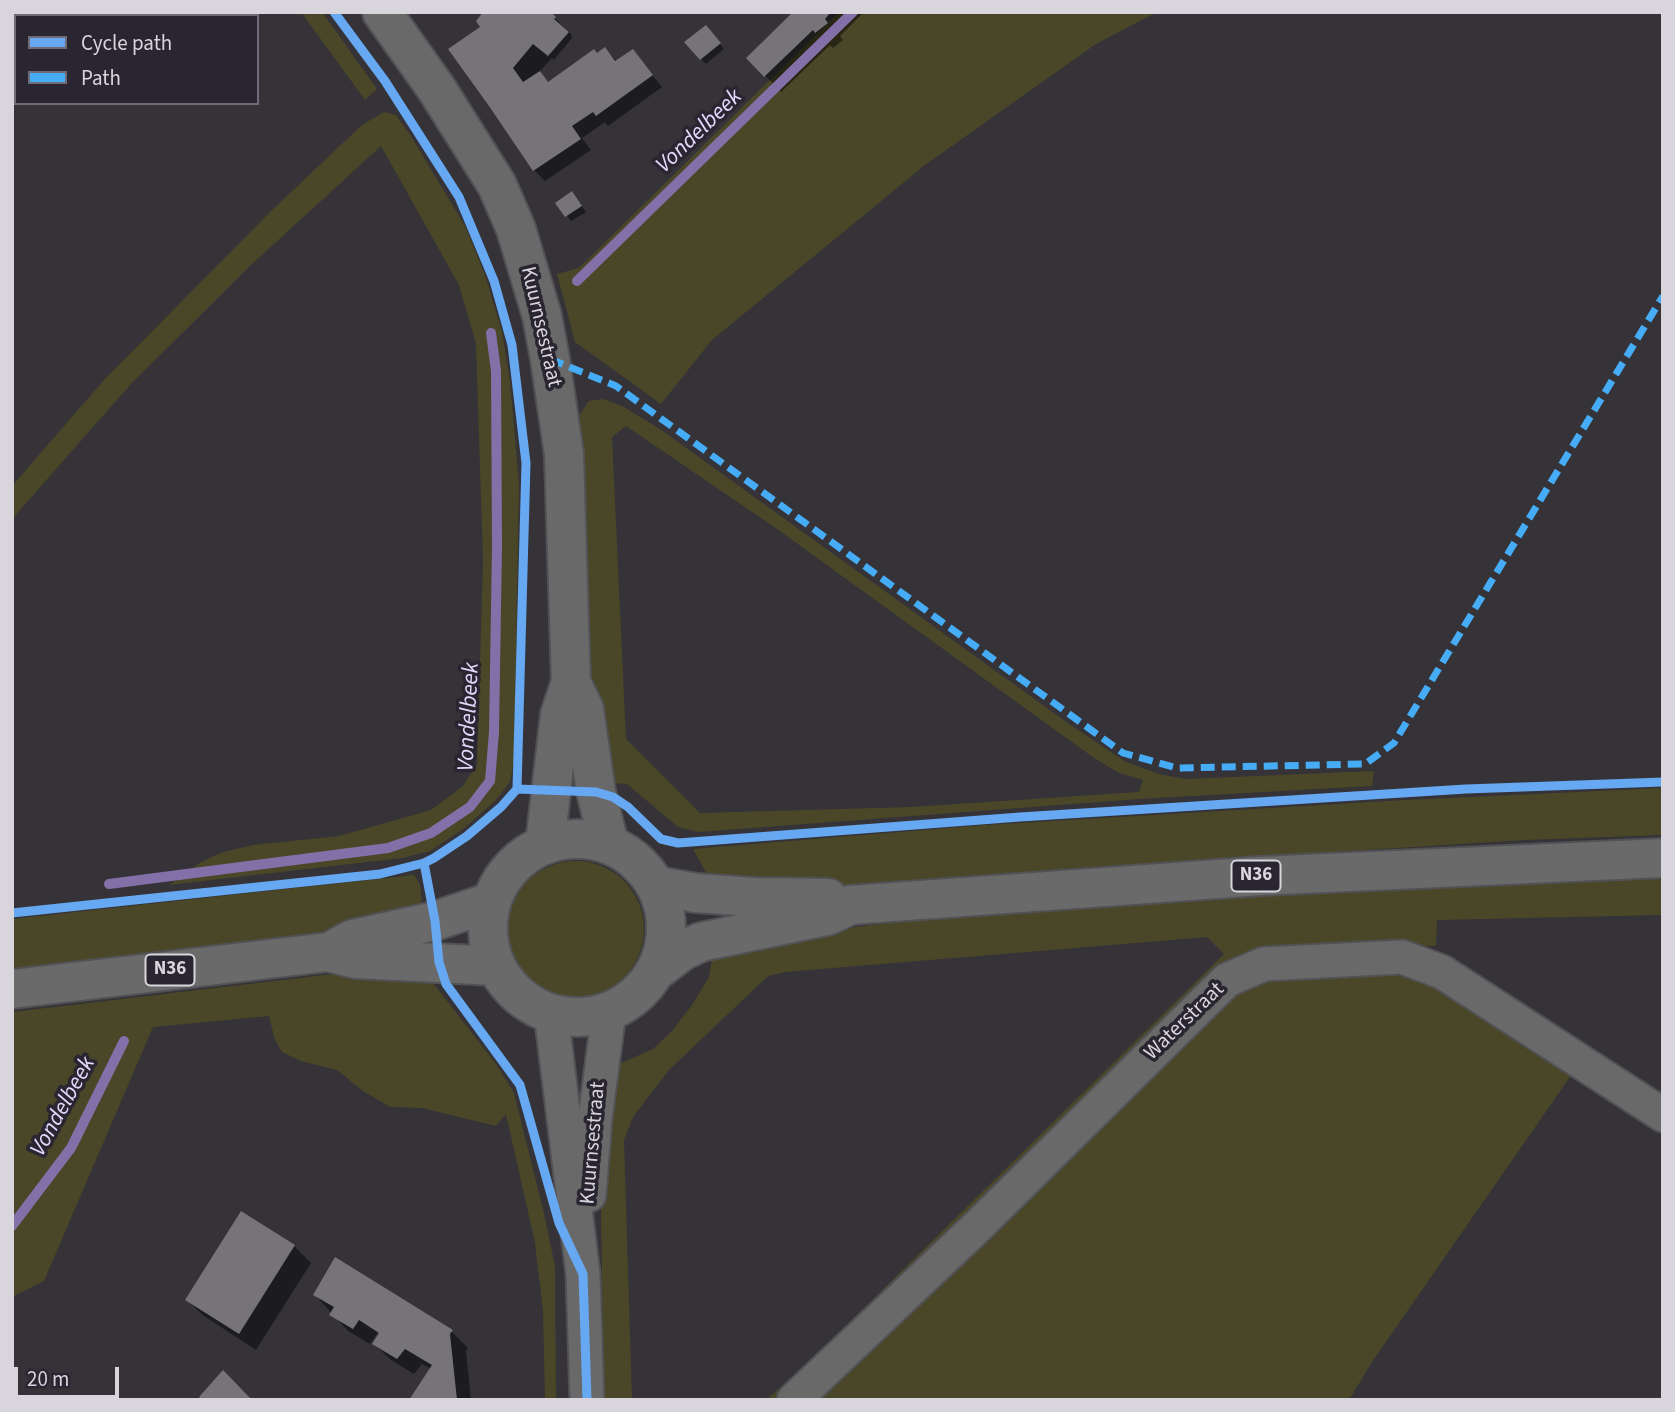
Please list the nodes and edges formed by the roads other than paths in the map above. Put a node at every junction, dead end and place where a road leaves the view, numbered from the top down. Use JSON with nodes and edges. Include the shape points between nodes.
{"nodes":[{"id":1,"x":382,"y":12,"type":"edge"},
{"id":2,"x":571,"y":682,"type":"junction"},
{"id":3,"x":545,"y":844,"type":"junction"},
{"id":4,"x":609,"y":844,"type":"junction"},
{"id":5,"x":1663,"y":858,"type":"edge"},
{"id":6,"x":657,"y":886,"type":"junction"},
{"id":7,"x":491,"y":902,"type":"junction"},
{"id":8,"x":850,"y":905,"type":"junction"},
{"id":9,"x":328,"y":952,"type":"junction"},
{"id":10,"x":496,"y":966,"type":"junction"},
{"id":11,"x":656,"y":971,"type":"junction"},
{"id":12,"x":12,"y":989,"type":"edge"},
{"id":13,"x":609,"y":1012,"type":"junction"},
{"id":14,"x":551,"y":1013,"type":"junction"},
{"id":15,"x":1663,"y":1115,"type":"edge"},
{"id":16,"x":583,"y":1274,"type":"junction"},
{"id":17,"x":587,"y":1400,"type":"edge"},
{"id":18,"x":794,"y":1400,"type":"edge"}],
"edges":[{"from":1,"to":2,"type":"street","name":"Kuurnsestraat","via":[[497,185],[516,229],[542,316],[564,454]]},
{"from":2,"to":3,"type":"street","name":"Kuurnsestraat","via":[[560,715]]},
{"from":2,"to":4,"type":"street","name":"Kuurnsestraat","via":[[584,709]]},
{"from":3,"to":4,"type":"main road","number":"N36","via":[[577,837]]},
{"from":3,"to":7,"type":"main road","number":"N36","via":[[521,857],[503,877]]},
{"from":4,"to":6,"type":"main road","number":"N36","via":[[637,860]]},
{"from":5,"to":8,"type":"main road","number":"N36","via":[[1260,876]]},
{"from":6,"to":8,"type":"main road","number":"N36","via":[[696,893],[830,898]]},
{"from":6,"to":11,"type":"main road","number":"N36","via":[[666,914],[666,944]]},
{"from":7,"to":9,"type":"main road","number":"N36","via":[[435,921],[353,939]]},
{"from":7,"to":10,"type":"main road","number":"N36","via":[[487,923]]},
{"from":8,"to":11,"type":"main road","number":"N36","via":[[827,916],[701,942]]},
{"from":9,"to":10,"type":"main road","number":"N36","via":[[356,959]]},
{"from":9,"to":12,"type":"main road","number":"N36"},
{"from":10,"to":14,"type":"main road","number":"N36","via":[[518,995]]},
{"from":11,"to":13,"type":"main road","number":"N36","via":[[636,995]]},
{"from":13,"to":14,"type":"main road","number":"N36","via":[[580,1017]]},
{"from":13,"to":16,"type":"street","name":"Kuurnsestraat"},
{"from":14,"to":16,"type":"street","name":"Kuurnsestraat"},
{"from":15,"to":18,"type":"street","name":"Waterstraat","via":[[1442,972],[1402,957],[1264,964],[1227,980]]},
{"from":16,"to":17,"type":"street","name":"Kuurnsestraat"}]}
